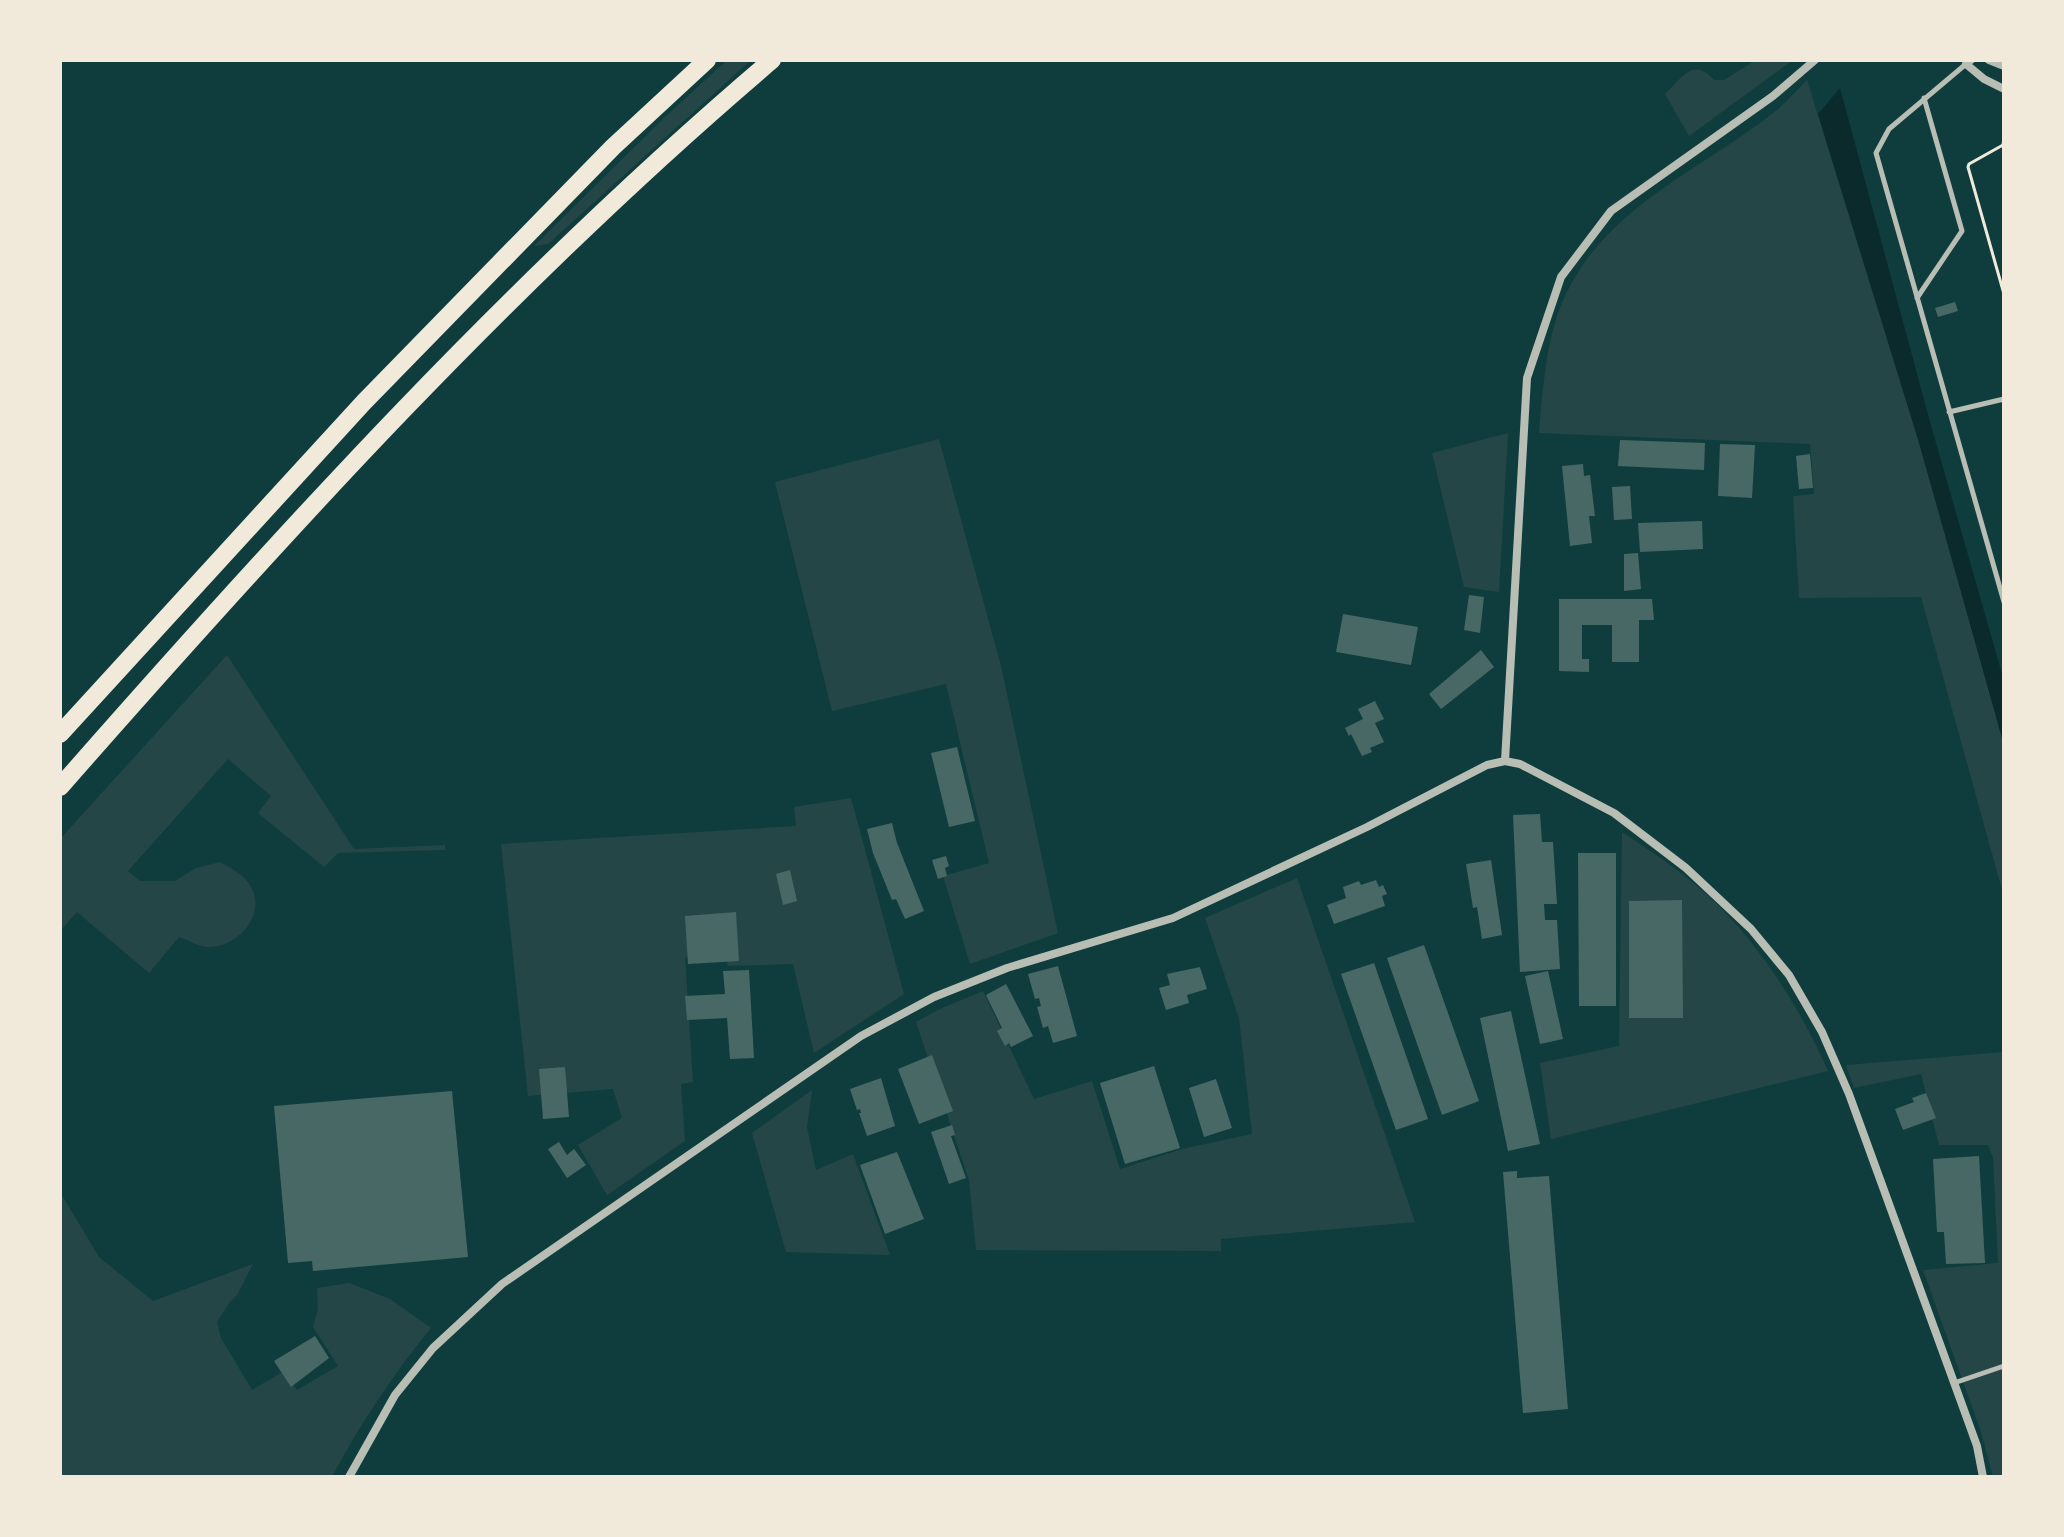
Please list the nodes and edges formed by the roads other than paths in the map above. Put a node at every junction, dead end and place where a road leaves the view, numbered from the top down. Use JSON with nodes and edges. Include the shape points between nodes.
{"nodes":[{"id":1,"x":707,"y":60,"type":"edge"},
{"id":2,"x":772,"y":60,"type":"edge"},
{"id":3,"x":1815,"y":60,"type":"edge"},
{"id":4,"x":1989,"y":60,"type":"edge"},
{"id":5,"x":1968,"y":62,"type":"edge"},
{"id":6,"x":2004,"y":66,"type":"edge"},
{"id":7,"x":2004,"y":89,"type":"edge"},
{"id":8,"x":1924,"y":98,"type":"junction"},
{"id":9,"x":1917,"y":298,"type":"junction"},
{"id":10,"x":2004,"y":399,"type":"edge"},
{"id":11,"x":1949,"y":412,"type":"junction"},
{"id":12,"x":2004,"y":602,"type":"edge"},
{"id":13,"x":60,"y":734,"type":"edge"},
{"id":14,"x":1505,"y":761,"type":"junction"},
{"id":15,"x":60,"y":787,"type":"edge"},
{"id":16,"x":2004,"y":1366,"type":"edge"},
{"id":17,"x":1954,"y":1383,"type":"junction"},
{"id":18,"x":349,"y":1477,"type":"edge"},
{"id":19,"x":1983,"y":1477,"type":"edge"}],
"edges":[{"from":1,"to":13,"type":"highway","via":[[613,147],[405,360]]},
{"from":2,"to":15,"type":"highway","via":[[639,174],[388,424]]},
{"from":3,"to":14,"type":"street","via":[[1611,211],[1561,277],[1527,378]]},
{"from":4,"to":6,"type":"street"},
{"from":5,"to":7,"type":"street"},
{"from":5,"to":8,"type":"lane"},
{"from":8,"to":9,"type":"lane","via":[[1962,231]]},
{"from":8,"to":9,"type":"lane","via":[[1889,129],[1876,153]]},
{"from":9,"to":11,"type":"lane"},
{"from":10,"to":11,"type":"lane"},
{"from":11,"to":12,"type":"lane"},
{"from":14,"to":17,"type":"street","via":[[1549,778],[1652,839],[1751,929],[1789,975],[1849,1094]]},
{"from":14,"to":18,"type":"street","via":[[1487,765],[1173,918],[1007,968],[934,997],[861,1036],[502,1284],[433,1348],[395,1395]]},
{"from":16,"to":17,"type":"lane"},
{"from":17,"to":19,"type":"street"}]}
